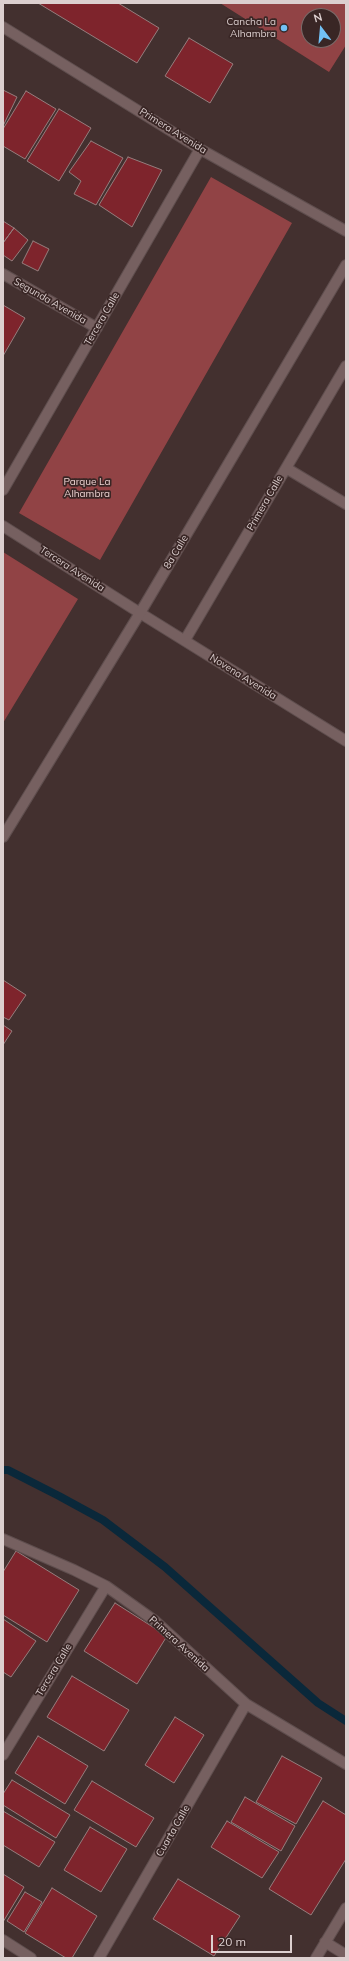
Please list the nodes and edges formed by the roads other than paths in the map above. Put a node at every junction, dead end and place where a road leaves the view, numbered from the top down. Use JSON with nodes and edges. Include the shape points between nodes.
{"nodes":[{"id":1,"x":3,"y":27,"type":"edge"},
{"id":2,"x":200,"y":149,"type":"junction"},
{"id":3,"x":346,"y":231,"type":"edge"},
{"id":4,"x":346,"y":265,"type":"edge"},
{"id":5,"x":3,"y":274,"type":"edge"},
{"id":6,"x":97,"y":328,"type":"junction"},
{"id":7,"x":346,"y":366,"type":"edge"},
{"id":8,"x":286,"y":468,"type":"junction"},
{"id":9,"x":3,"y":490,"type":"edge"},
{"id":10,"x":346,"y":504,"type":"edge"},
{"id":11,"x":3,"y":526,"type":"edge"},
{"id":12,"x":140,"y":613,"type":"junction"},
{"id":13,"x":185,"y":640,"type":"junction"},
{"id":14,"x":346,"y":741,"type":"edge"},
{"id":15,"x":3,"y":837,"type":"edge"},
{"id":16,"x":3,"y":1539,"type":"edge"},
{"id":17,"x":106,"y":1586,"type":"junction"},
{"id":18,"x":246,"y":1704,"type":"junction"},
{"id":19,"x":3,"y":1755,"type":"edge"},
{"id":20,"x":346,"y":1764,"type":"edge"},
{"id":21,"x":346,"y":1908,"type":"edge"},
{"id":22,"x":3,"y":1940,"type":"edge"},
{"id":23,"x":325,"y":1942,"type":"junction"},
{"id":24,"x":346,"y":1955,"type":"edge"},
{"id":25,"x":31,"y":1958,"type":"edge"},
{"id":26,"x":99,"y":1958,"type":"edge"},
{"id":27,"x":316,"y":1958,"type":"edge"}],
"edges":[{"from":1,"to":2,"type":"street","name":"Primera Avenida"},
{"from":2,"to":3,"type":"street","name":"Primera Avenida"},
{"from":2,"to":6,"type":"street","name":"Tercera Calle"},
{"from":4,"to":12,"type":"street","name":"8a Calle"},
{"from":5,"to":6,"type":"street","name":"Segunda Avenida"},
{"from":6,"to":9,"type":"street","name":"Tercera Calle"},
{"from":7,"to":8,"type":"street","name":"Primera Calle"},
{"from":8,"to":10,"type":"street"},
{"from":8,"to":13,"type":"street","name":"Primera Calle"},
{"from":11,"to":12,"type":"street","name":"Tercera Avenida"},
{"from":12,"to":13,"type":"street","name":"Novena Avenida"},
{"from":12,"to":15,"type":"street","name":"8a Calle"},
{"from":13,"to":14,"type":"street","name":"Novena Avenida"},
{"from":16,"to":17,"type":"street","name":"Primera Avenida"},
{"from":17,"to":18,"type":"street","name":"Primera Avenida","via":[[155,1621]]},
{"from":17,"to":19,"type":"street","name":"Tercera Calle"},
{"from":18,"to":20,"type":"street","name":"Primera Avenida"},
{"from":18,"to":26,"type":"street","name":"Cuarta Calle"},
{"from":21,"to":23,"type":"street"},
{"from":22,"to":25,"type":"street"},
{"from":23,"to":24,"type":"street"},
{"from":23,"to":27,"type":"street"}]}
